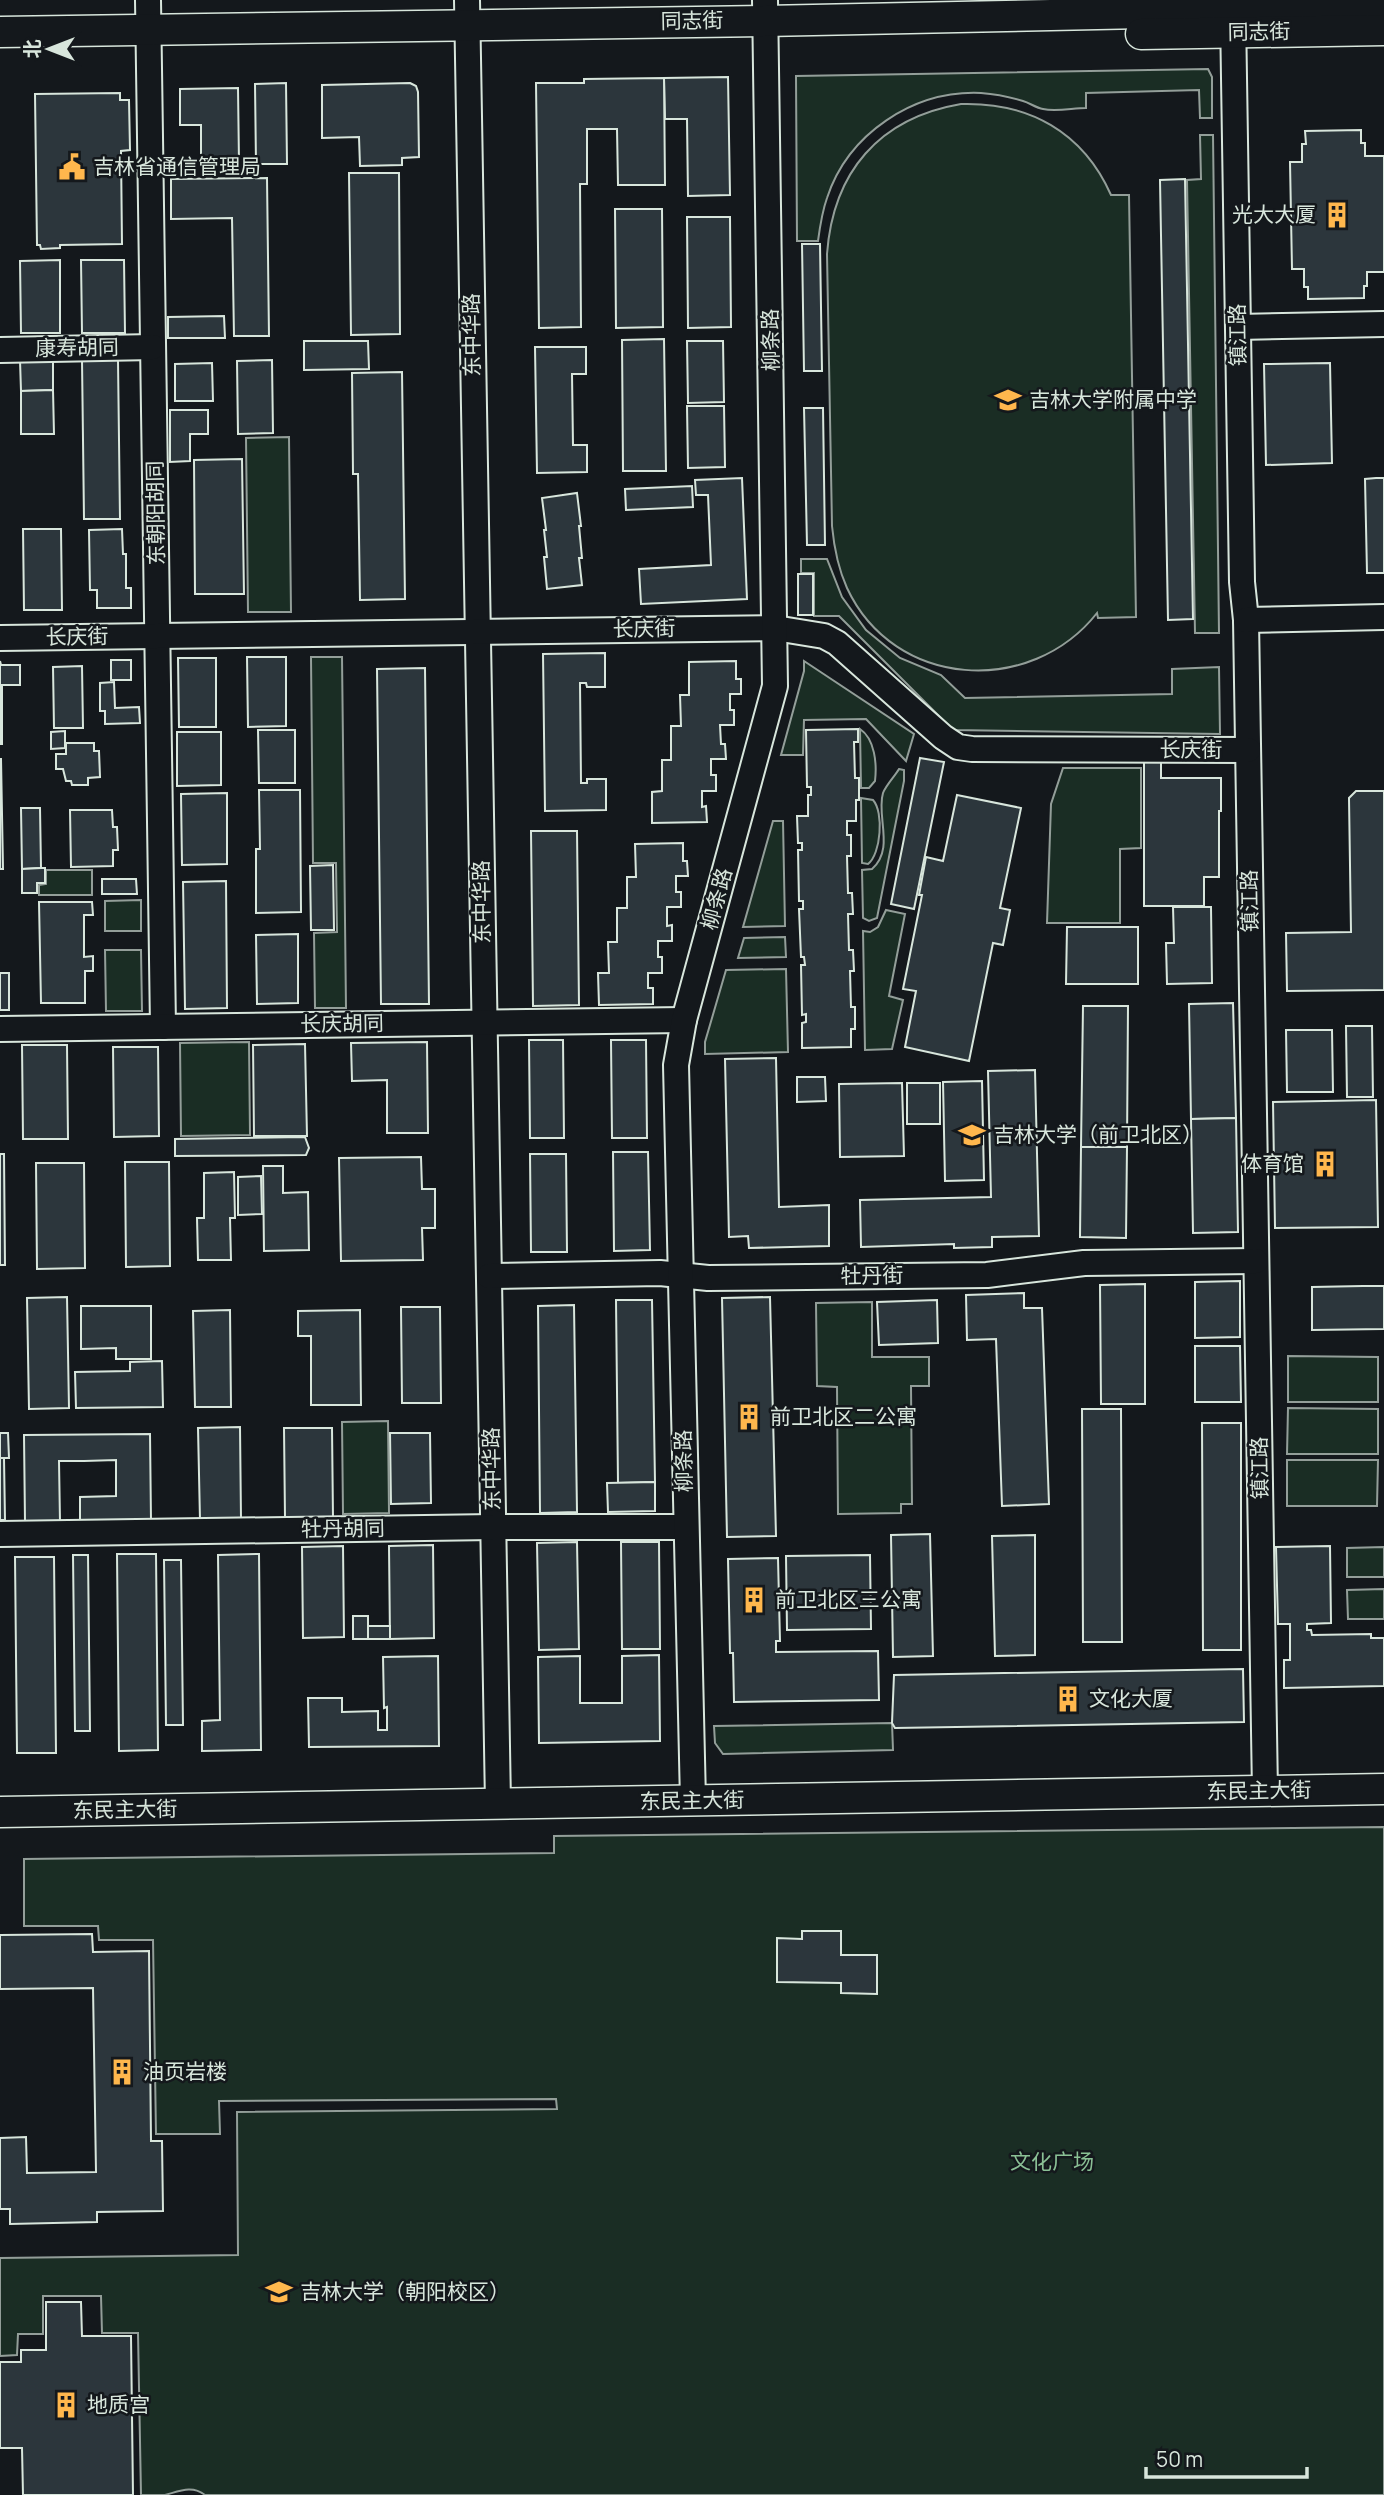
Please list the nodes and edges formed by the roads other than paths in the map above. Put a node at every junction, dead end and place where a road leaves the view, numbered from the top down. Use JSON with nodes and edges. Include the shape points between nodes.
{"nodes":[{"id":1,"x":148,"y":0,"type":"edge"},
{"id":2,"x":1384,"y":8,"type":"edge"},
{"id":3,"x":765,"y":20,"type":"edge"},
{"id":4,"x":467,"y":21,"type":"edge"},
{"id":5,"x":1233,"y":22,"type":"junction"},
{"id":6,"x":1384,"y":30,"type":"edge"},
{"id":7,"x":0,"y":32,"type":"edge"},
{"id":8,"x":148,"y":38,"type":"junction"},
{"id":9,"x":0,"y":50,"type":"edge"},
{"id":10,"x":1384,"y":324,"type":"edge"},
{"id":11,"x":1238,"y":327,"type":"junction"},
{"id":12,"x":153,"y":347,"type":"junction"},
{"id":13,"x":0,"y":350,"type":"edge"},
{"id":14,"x":1384,"y":617,"type":"edge"},
{"id":15,"x":1246,"y":620,"type":"junction"},
{"id":16,"x":775,"y":628,"type":"junction"},
{"id":17,"x":478,"y":631,"type":"junction"},
{"id":18,"x":157,"y":636,"type":"junction"},
{"id":19,"x":0,"y":638,"type":"edge"},
{"id":20,"x":1248,"y":750,"type":"junction"},
{"id":21,"x":684,"y":1020,"type":"junction"},
{"id":22,"x":484,"y":1021,"type":"junction"},
{"id":23,"x":163,"y":1027,"type":"junction"},
{"id":24,"x":0,"y":1029,"type":"edge"},
{"id":25,"x":1256,"y":1261,"type":"junction"},
{"id":26,"x":680,"y":1275,"type":"junction"},
{"id":27,"x":489,"y":1276,"type":"junction"},
{"id":28,"x":493,"y":1527,"type":"junction"},
{"id":29,"x":686,"y":1527,"type":"junction"},
{"id":30,"x":0,"y":1534,"type":"edge"},
{"id":31,"x":1384,"y":1789,"type":"edge"},
{"id":32,"x":1265,"y":1791,"type":"junction"},
{"id":33,"x":693,"y":1801,"type":"junction"},
{"id":34,"x":498,"y":1804,"type":"junction"},
{"id":35,"x":0,"y":1812,"type":"edge"}],
"edges":[{"from":1,"to":8,"type":"street","name":"东朝阳胡同"},
{"from":2,"to":5,"type":"main road","name":"同志街"},
{"from":3,"to":4,"type":"main road","name":"同志街"},
{"from":3,"to":5,"type":"main road","name":"同志街"},
{"from":3,"to":16,"type":"street","name":"柳条路"},
{"from":4,"to":8,"type":"main road","name":"同志街"},
{"from":4,"to":17,"type":"street","name":"东中华路"},
{"from":5,"to":6,"type":"main road","name":"同志街"},
{"from":5,"to":11,"type":"street","name":"镇江路"},
{"from":7,"to":8,"type":"main road","name":"同志街"},
{"from":8,"to":9,"type":"main road","name":"同志街"},
{"from":8,"to":12,"type":"street","name":"东朝阳胡同"},
{"from":10,"to":11,"type":"street"},
{"from":11,"to":15,"type":"street","name":"镇江路"},
{"from":12,"to":13,"type":"street","name":"康寿胡同"},
{"from":12,"to":18,"type":"street","name":"东朝阳胡同"},
{"from":14,"to":15,"type":"street"},
{"from":15,"to":20,"type":"street","name":"镇江路"},
{"from":16,"to":17,"type":"street","name":"长庆街"},
{"from":16,"to":20,"type":"street","name":"长庆街","via":[[824,636],[837,643],[958,747]]},
{"from":16,"to":21,"type":"street","name":"柳条路","via":[[775,686]]},
{"from":17,"to":18,"type":"street","name":"长庆街"},
{"from":17,"to":22,"type":"street","name":"东中华路"},
{"from":18,"to":19,"type":"street","name":"长庆街"},
{"from":18,"to":23,"type":"street","name":"东朝阳胡同"},
{"from":20,"to":25,"type":"street","name":"镇江路"},
{"from":21,"to":22,"type":"street","name":"长庆胡同"},
{"from":21,"to":26,"type":"street","name":"柳条路","via":[[675,1084]]},
{"from":22,"to":23,"type":"street","name":"长庆胡同"},
{"from":22,"to":27,"type":"street","name":"东中华路"},
{"from":23,"to":24,"type":"street","name":"长庆胡同"},
{"from":25,"to":26,"type":"street","name":"牡丹街","via":[[1084,1263],[986,1275]]},
{"from":25,"to":32,"type":"street","name":"镇江路"},
{"from":26,"to":27,"type":"street","name":"牡丹街"},
{"from":26,"to":29,"type":"street","name":"柳条路"},
{"from":27,"to":28,"type":"street","name":"东中华路"},
{"from":28,"to":29,"type":"street","name":"牡丹胡同"},
{"from":28,"to":30,"type":"street","name":"牡丹胡同"},
{"from":28,"to":34,"type":"street","name":"东中华路"},
{"from":29,"to":33,"type":"street","name":"柳条路"},
{"from":31,"to":32,"type":"main road","name":"东民主大街"},
{"from":32,"to":33,"type":"main road","name":"东民主大街"},
{"from":33,"to":34,"type":"main road","name":"东民主大街"},
{"from":34,"to":35,"type":"main road","name":"东民主大街"}]}
